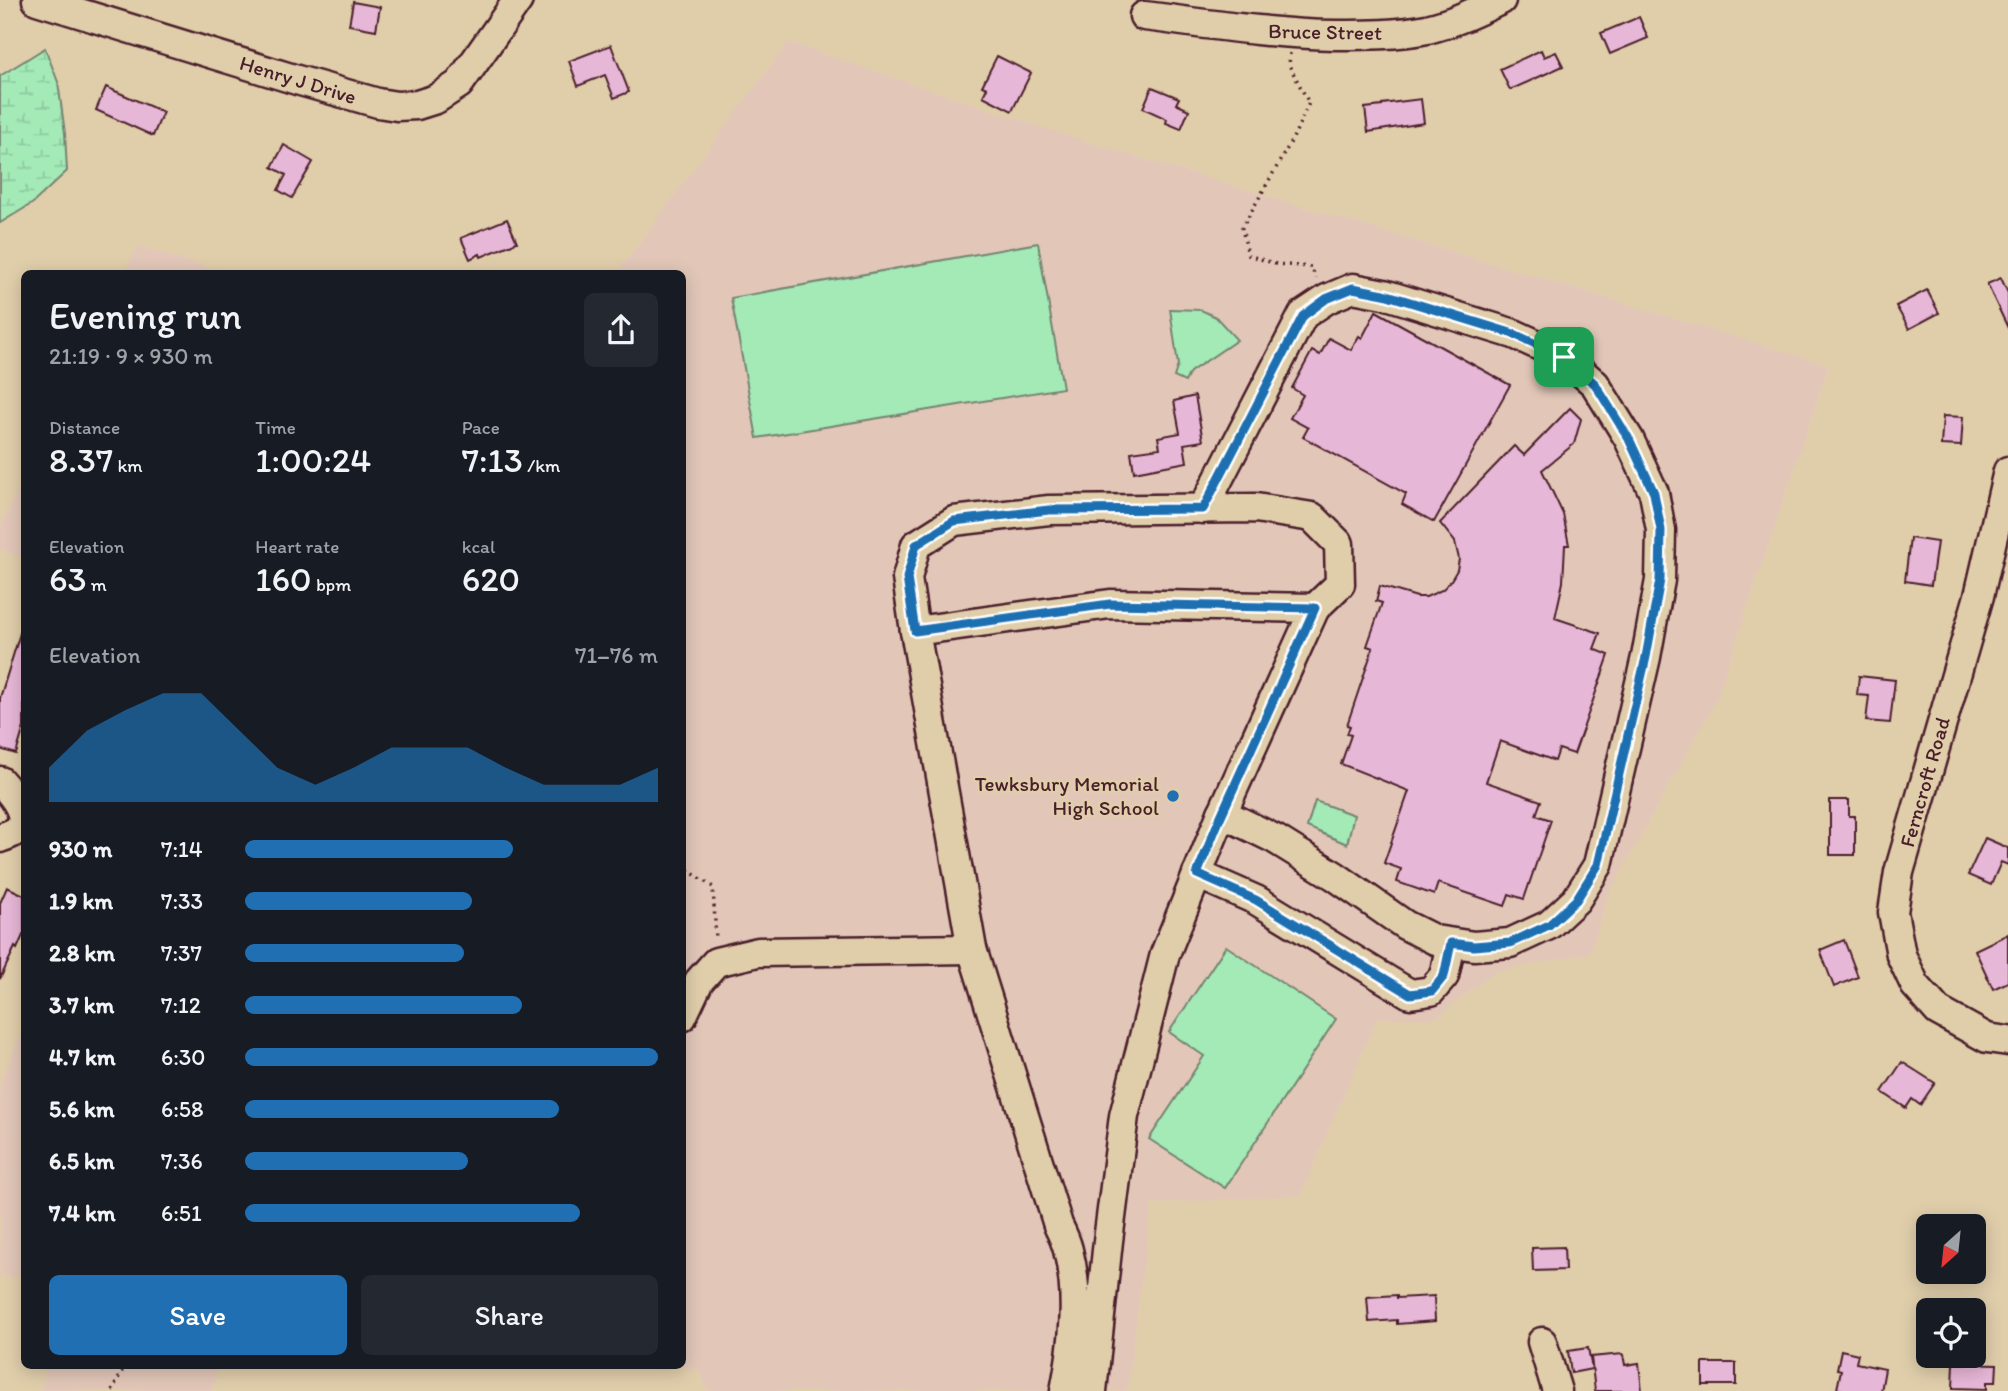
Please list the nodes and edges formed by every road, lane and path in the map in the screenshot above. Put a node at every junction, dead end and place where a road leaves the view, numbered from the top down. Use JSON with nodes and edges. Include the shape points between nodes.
{"nodes":[{"id":1,"x":37,"y":0,"type":"edge"},
{"id":2,"x":518,"y":0,"type":"edge"},
{"id":3,"x":1501,"y":0,"type":"edge"},
{"id":4,"x":1144,"y":16,"type":"dead end"},
{"id":5,"x":1292,"y":34,"type":"junction"},
{"id":6,"x":1326,"y":299,"type":"junction"},
{"id":7,"x":2008,"y":471,"type":"edge"},
{"id":8,"x":1203,"y":509,"type":"junction"},
{"id":9,"x":1315,"y":608,"type":"junction"},
{"id":10,"x":915,"y":631,"type":"junction"},
{"id":11,"x":0,"y":781,"type":"edge"},
{"id":12,"x":21,"y":812,"type":"edge"},
{"id":13,"x":1223,"y":813,"type":"junction"},
{"id":14,"x":21,"y":825,"type":"edge"},
{"id":15,"x":0,"y":838,"type":"edge"},
{"id":16,"x":686,"y":869,"type":"edge"},
{"id":17,"x":1197,"y":874,"type":"junction"},
{"id":18,"x":1451,"y":943,"type":"junction"},
{"id":19,"x":972,"y":950,"type":"junction"},
{"id":20,"x":716,"y":962,"type":"junction"},
{"id":21,"x":686,"y":1009,"type":"edge"},
{"id":22,"x":2008,"y":1041,"type":"edge"},
{"id":23,"x":1542,"y":1342,"type":"dead end"},
{"id":24,"x":123,"y":1369,"type":"edge"},
{"id":25,"x":112,"y":1391,"type":"edge"},
{"id":26,"x":1065,"y":1391,"type":"edge"},
{"id":27,"x":1092,"y":1391,"type":"edge"},
{"id":28,"x":1557,"y":1391,"type":"edge"}],
"edges":[{"from":1,"to":2,"type":"street","name":"Henry J Drive","via":[[397,106],[436,99],[459,85]]},
{"from":3,"to":5,"type":"street","name":"Bruce Street","via":[[1447,23],[1412,31]]},
{"from":4,"to":5,"type":"street","name":"Bruce Street"},
{"from":5,"to":6,"type":"path","via":[[1289,65],[1309,103],[1242,228],[1248,255],[1276,264],[1311,267]]},
{"from":6,"to":8,"type":"street","via":[[1303,316]]},
{"from":6,"to":18,"type":"street","via":[[1353,288],[1384,294],[1514,334],[1564,357],[1595,384],[1629,439],[1654,493],[1661,530],[1660,580],[1598,865],[1576,900],[1549,925],[1510,943]]},
{"from":7,"to":22,"type":"street","name":"Ferncroft Road","via":[[1979,596],[1899,872],[1893,912],[1901,955],[1915,985],[1938,1011],[1987,1038]]},
{"from":8,"to":9,"type":"street","via":[[1256,508],[1312,517],[1339,544],[1340,584]]},
{"from":8,"to":10,"type":"street","via":[[1049,510],[954,521],[916,545],[907,578]]},
{"from":9,"to":10,"type":"street","via":[[1110,604]]},
{"from":9,"to":13,"type":"street"},
{"from":10,"to":19,"type":"street"},
{"from":11,"to":12,"type":"street"},
{"from":13,"to":17,"type":"street"},
{"from":13,"to":18,"type":"street","via":[[1275,839],[1405,925]]},
{"from":14,"to":15,"type":"street"},
{"from":16,"to":20,"type":"path","via":[[713,887]]},
{"from":17,"to":18,"type":"street","via":[[1256,900],[1410,994],[1432,991],[1444,976]]},
{"from":17,"to":27,"type":"street","via":[[1165,954],[1124,1116]]},
{"from":19,"to":20,"type":"street","via":[[758,951]]},
{"from":19,"to":26,"type":"street","via":[[1068,1251],[1075,1339]]},
{"from":20,"to":21,"type":"street","via":[[699,981]]},
{"from":23,"to":28,"type":"street"},
{"from":24,"to":25,"type":"path"}]}
